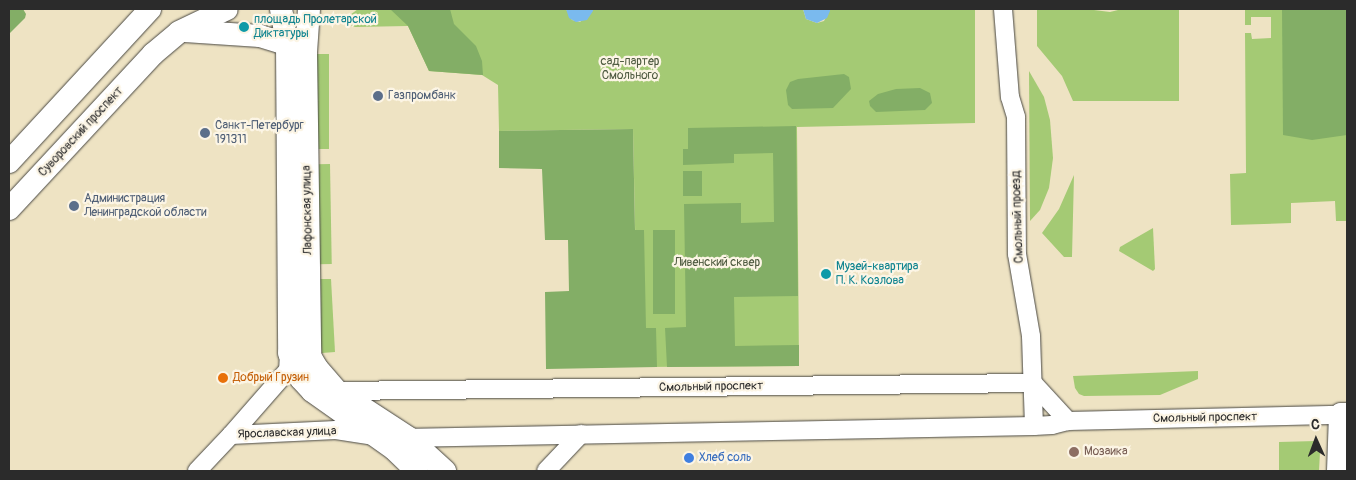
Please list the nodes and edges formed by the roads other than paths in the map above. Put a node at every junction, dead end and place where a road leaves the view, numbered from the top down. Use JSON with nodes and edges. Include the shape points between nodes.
{"nodes":[{"id":1,"x":150,"y":9,"type":"edge"},
{"id":2,"x":227,"y":9,"type":"edge"},
{"id":3,"x":281,"y":9,"type":"edge"},
{"id":4,"x":1003,"y":9,"type":"edge"},
{"id":5,"x":308,"y":14,"type":"edge"},
{"id":6,"x":179,"y":32,"type":"junction"},
{"id":7,"x":286,"y":44,"type":"junction"},
{"id":8,"x":9,"y":162,"type":"edge"},
{"id":9,"x":9,"y":209,"type":"edge"},
{"id":10,"x":289,"y":353,"type":"junction"},
{"id":11,"x":1033,"y":383,"type":"junction"},
{"id":12,"x":337,"y":391,"type":"junction"},
{"id":13,"x":1344,"y":415,"type":"edge"},
{"id":14,"x":1068,"y":420,"type":"junction"},
{"id":15,"x":1034,"y":426,"type":"junction"},
{"id":16,"x":231,"y":434,"type":"junction"},
{"id":17,"x":581,"y":434,"type":"junction"},
{"id":18,"x":372,"y":436,"type":"junction"},
{"id":19,"x":409,"y":438,"type":"junction"},
{"id":20,"x":197,"y":471,"type":"edge"},
{"id":21,"x":417,"y":471,"type":"edge"},
{"id":22,"x":445,"y":471,"type":"edge"},
{"id":23,"x":546,"y":471,"type":"edge"},
{"id":24,"x":1339,"y":471,"type":"edge"}],
"edges":[{"from":1,"to":8,"type":"street"},
{"from":2,"to":6,"type":"street"},
{"from":3,"to":7,"type":"street"},
{"from":4,"to":11,"type":"street","name":"Смольный проезд","via":[[1010,97],[1016,117],[1016,254],[1031,336]]},
{"from":5,"to":12,"type":"street","name":"Лафонская улица","via":[[310,356],[316,368]]},
{"from":6,"to":7,"type":"street","via":[[260,36]]},
{"from":6,"to":9,"type":"street","name":"Суворовский проспект","via":[[153,54]]},
{"from":7,"to":10,"type":"street","name":"Лафонская улица"},
{"from":10,"to":16,"type":"street","name":"Ярославская улица","via":[[288,370]]},
{"from":10,"to":18,"type":"street","name":"Лафонская улица","via":[[301,379],[312,391]]},
{"from":11,"to":12,"type":"street","name":"Смольный проспект"},
{"from":11,"to":14,"type":"street"},
{"from":11,"to":15,"type":"street","name":"Смольный проезд"},
{"from":12,"to":19,"type":"street","name":"Лафонская улица"},
{"from":13,"to":14,"type":"street","name":"Смольный проспект"},
{"from":13,"to":24,"type":"main road"},
{"from":14,"to":15,"type":"street","name":"Смольный проспект"},
{"from":15,"to":17,"type":"street","name":"Смольный проспект"},
{"from":16,"to":18,"type":"street","name":"Ярославская улица","via":[[336,430]]},
{"from":16,"to":20,"type":"street","name":"Ярославская улица"},
{"from":17,"to":19,"type":"street","name":"Смольный проспект"},
{"from":17,"to":23,"type":"street"},
{"from":18,"to":19,"type":"street","name":"Смольный проспект"},
{"from":18,"to":21,"type":"street","name":"Лафонская улица","via":[[394,449]]},
{"from":19,"to":22,"type":"street","name":"Лафонская улица"}]}
